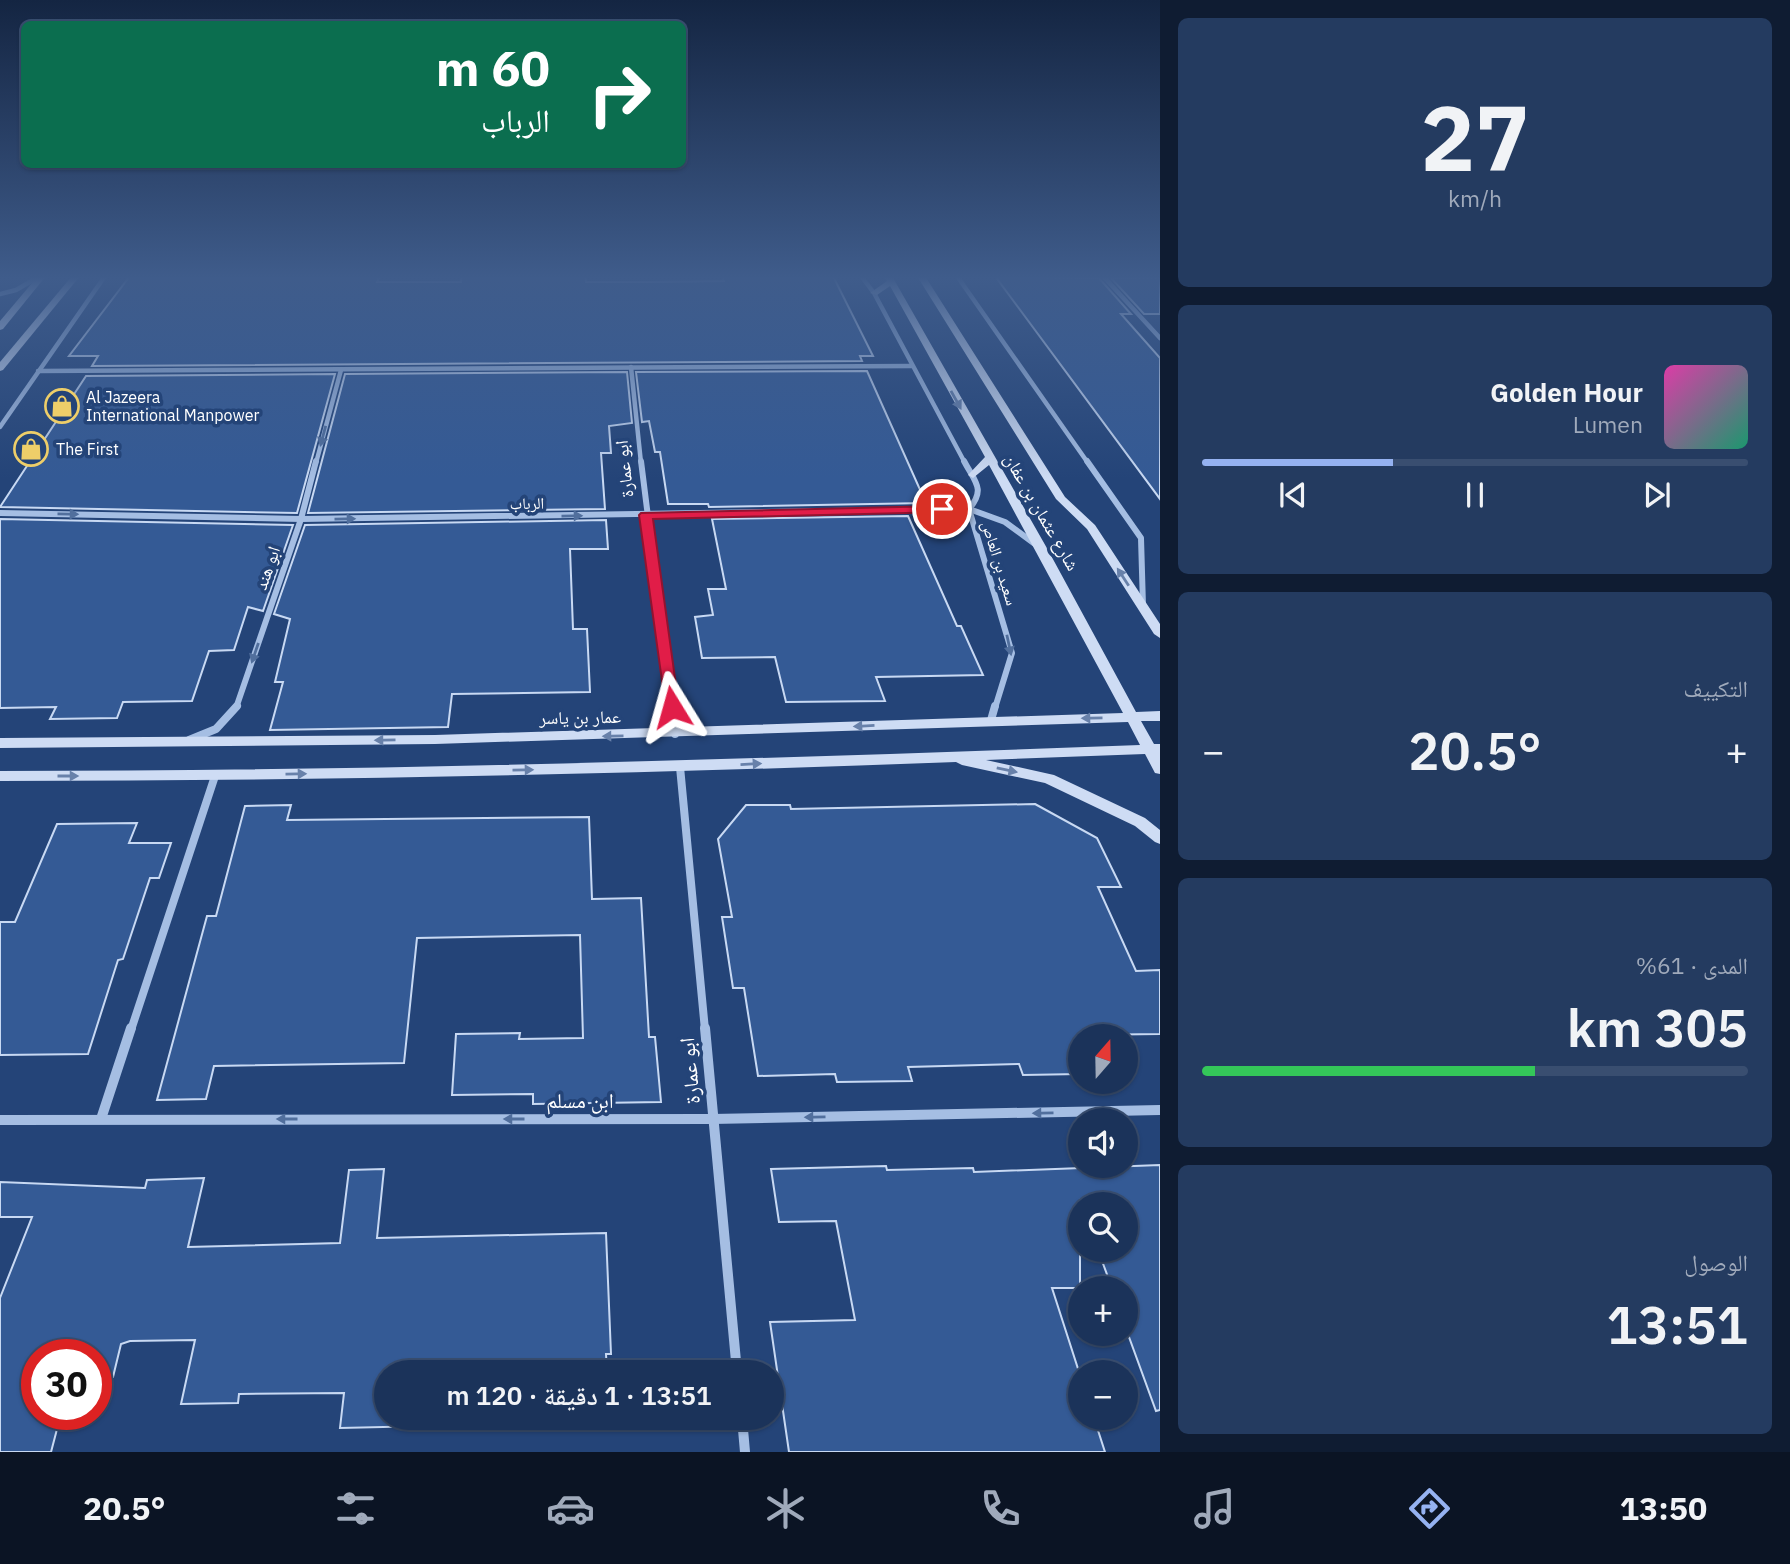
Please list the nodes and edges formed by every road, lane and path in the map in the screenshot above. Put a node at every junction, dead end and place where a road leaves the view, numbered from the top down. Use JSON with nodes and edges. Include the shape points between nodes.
{"nodes":[{"id":1,"x":20,"y":344,"type":"edge"},
{"id":2,"x":57,"y":344,"type":"edge"},
{"id":3,"x":900,"y":344,"type":"edge"},
{"id":4,"x":925,"y":344,"type":"edge"},
{"id":5,"x":964,"y":344,"type":"edge"},
{"id":6,"x":1005,"y":344,"type":"edge"},
{"id":7,"x":912,"y":366,"type":"junction"},
{"id":8,"x":631,"y":367,"type":"junction"},
{"id":9,"x":0,"y":368,"type":"edge"},
{"id":10,"x":341,"y":370,"type":"junction"},
{"id":11,"x":38,"y":371,"type":"junction"},
{"id":12,"x":0,"y":427,"type":"edge"},
{"id":13,"x":989,"y":459,"type":"junction"},
{"id":14,"x":974,"y":475,"type":"junction"},
{"id":15,"x":969,"y":509,"type":"junction"},
{"id":16,"x":0,"y":513,"type":"edge"},
{"id":17,"x":646,"y":515,"type":"junction"},
{"id":18,"x":301,"y":519,"type":"junction"},
{"id":19,"x":1042,"y":550,"type":"junction"},
{"id":20,"x":1151,"y":617,"type":"edge"},
{"id":21,"x":1160,"y":634,"type":"edge"},
{"id":22,"x":1160,"y":716,"type":"edge"},
{"id":23,"x":1133,"y":717,"type":"junction"},
{"id":24,"x":991,"y":720,"type":"junction"},
{"id":25,"x":675,"y":734,"type":"junction"},
{"id":26,"x":0,"y":743,"type":"edge"},
{"id":27,"x":179,"y":744,"type":"junction"},
{"id":28,"x":1154,"y":749,"type":"edge"},
{"id":29,"x":940,"y":756,"type":"junction"},
{"id":30,"x":680,"y":767,"type":"junction"},
{"id":31,"x":1160,"y":769,"type":"edge"},
{"id":32,"x":0,"y":776,"type":"edge"},
{"id":33,"x":215,"y":776,"type":"junction"},
{"id":34,"x":1160,"y":838,"type":"edge"},
{"id":35,"x":1160,"y":1111,"type":"edge"},
{"id":36,"x":101,"y":1119,"type":"junction"},
{"id":37,"x":712,"y":1119,"type":"junction"},
{"id":38,"x":0,"y":1120,"type":"edge"},
{"id":39,"x":736,"y":1360,"type":"edge"},
{"id":40,"x":742,"y":1430,"type":"edge"},
{"id":41,"x":745,"y":1452,"type":"edge"}],
"edges":[{"from":1,"to":9,"type":"street"},
{"from":2,"to":11,"type":"street"},
{"from":3,"to":7,"type":"street"},
{"from":4,"to":13,"type":"street","name":"شارع عثمان بن عفان","one_way":true},
{"from":20,"to":5,"type":"street","name":"شارع عثمان بن عفان","one_way":true,"via":[[1091,527],[1061,499]]},
{"from":6,"to":20,"type":"street","via":[[1141,538]]},
{"from":7,"to":8,"type":"street"},
{"from":7,"to":14,"type":"street"},
{"from":8,"to":10,"type":"street"},
{"from":8,"to":17,"type":"street","name":"ابو عمارة"},
{"from":10,"to":11,"type":"street"},
{"from":10,"to":18,"type":"street","name":"ابو هند","one_way":true},
{"from":11,"to":12,"type":"street"},
{"from":13,"to":14,"type":"street"},
{"from":13,"to":19,"type":"street","name":"شارع عثمان بن عفان"},
{"from":14,"to":15,"type":"street","name":"سعيد بن العاص","via":[[980,491]]},
{"from":15,"to":17,"type":"street","name":"الرباب"},
{"from":15,"to":19,"type":"street","name":"الرباب","via":[[1010,523]]},
{"from":15,"to":24,"type":"street","name":"سعيد بن العاص","one_way":true,"via":[[1012,653]]},
{"from":16,"to":18,"type":"street","name":"الرباب","one_way":true},
{"from":18,"to":17,"type":"street","name":"الرباب","one_way":true},
{"from":17,"to":25,"type":"street","name":"ابو عمارة"},
{"from":18,"to":27,"type":"street","name":"ابو هند","one_way":true,"via":[[235,711],[216,729]]},
{"from":19,"to":23,"type":"street","name":"شارع عثمان بن عفان"},
{"from":20,"to":21,"type":"street","name":"شارع عثمان بن عفان"},
{"from":22,"to":23,"type":"street","name":"عمار بن ياسر"},
{"from":23,"to":24,"type":"street","name":"عمار بن ياسر","one_way":true},
{"from":23,"to":28,"type":"street","name":"شارع عثمان بن عفان"},
{"from":24,"to":25,"type":"street","name":"عمار بن ياسر","one_way":true},
{"from":25,"to":27,"type":"street","name":"عمار بن ياسر","one_way":true},
{"from":26,"to":27,"type":"street","name":"عمار بن ياسر"},
{"from":28,"to":29,"type":"street"},
{"from":28,"to":31,"type":"street","name":"شارع عثمان بن عفان"},
{"from":30,"to":29,"type":"street","one_way":true},
{"from":29,"to":34,"type":"street","one_way":true,"via":[[1049,779],[1140,822]]},
{"from":33,"to":30,"type":"street","one_way":true},
{"from":30,"to":37,"type":"street","name":"ابو عمارة"},
{"from":32,"to":33,"type":"street","one_way":true},
{"from":33,"to":36,"type":"street"},
{"from":35,"to":37,"type":"street","name":"ابن مسلم","one_way":true},
{"from":37,"to":36,"type":"street","name":"ابن مسلم","one_way":true},
{"from":36,"to":38,"type":"street","name":"ابن مسلم"},
{"from":37,"to":39,"type":"street","name":"ابو عمارة"},
{"from":40,"to":41,"type":"street"}]}
